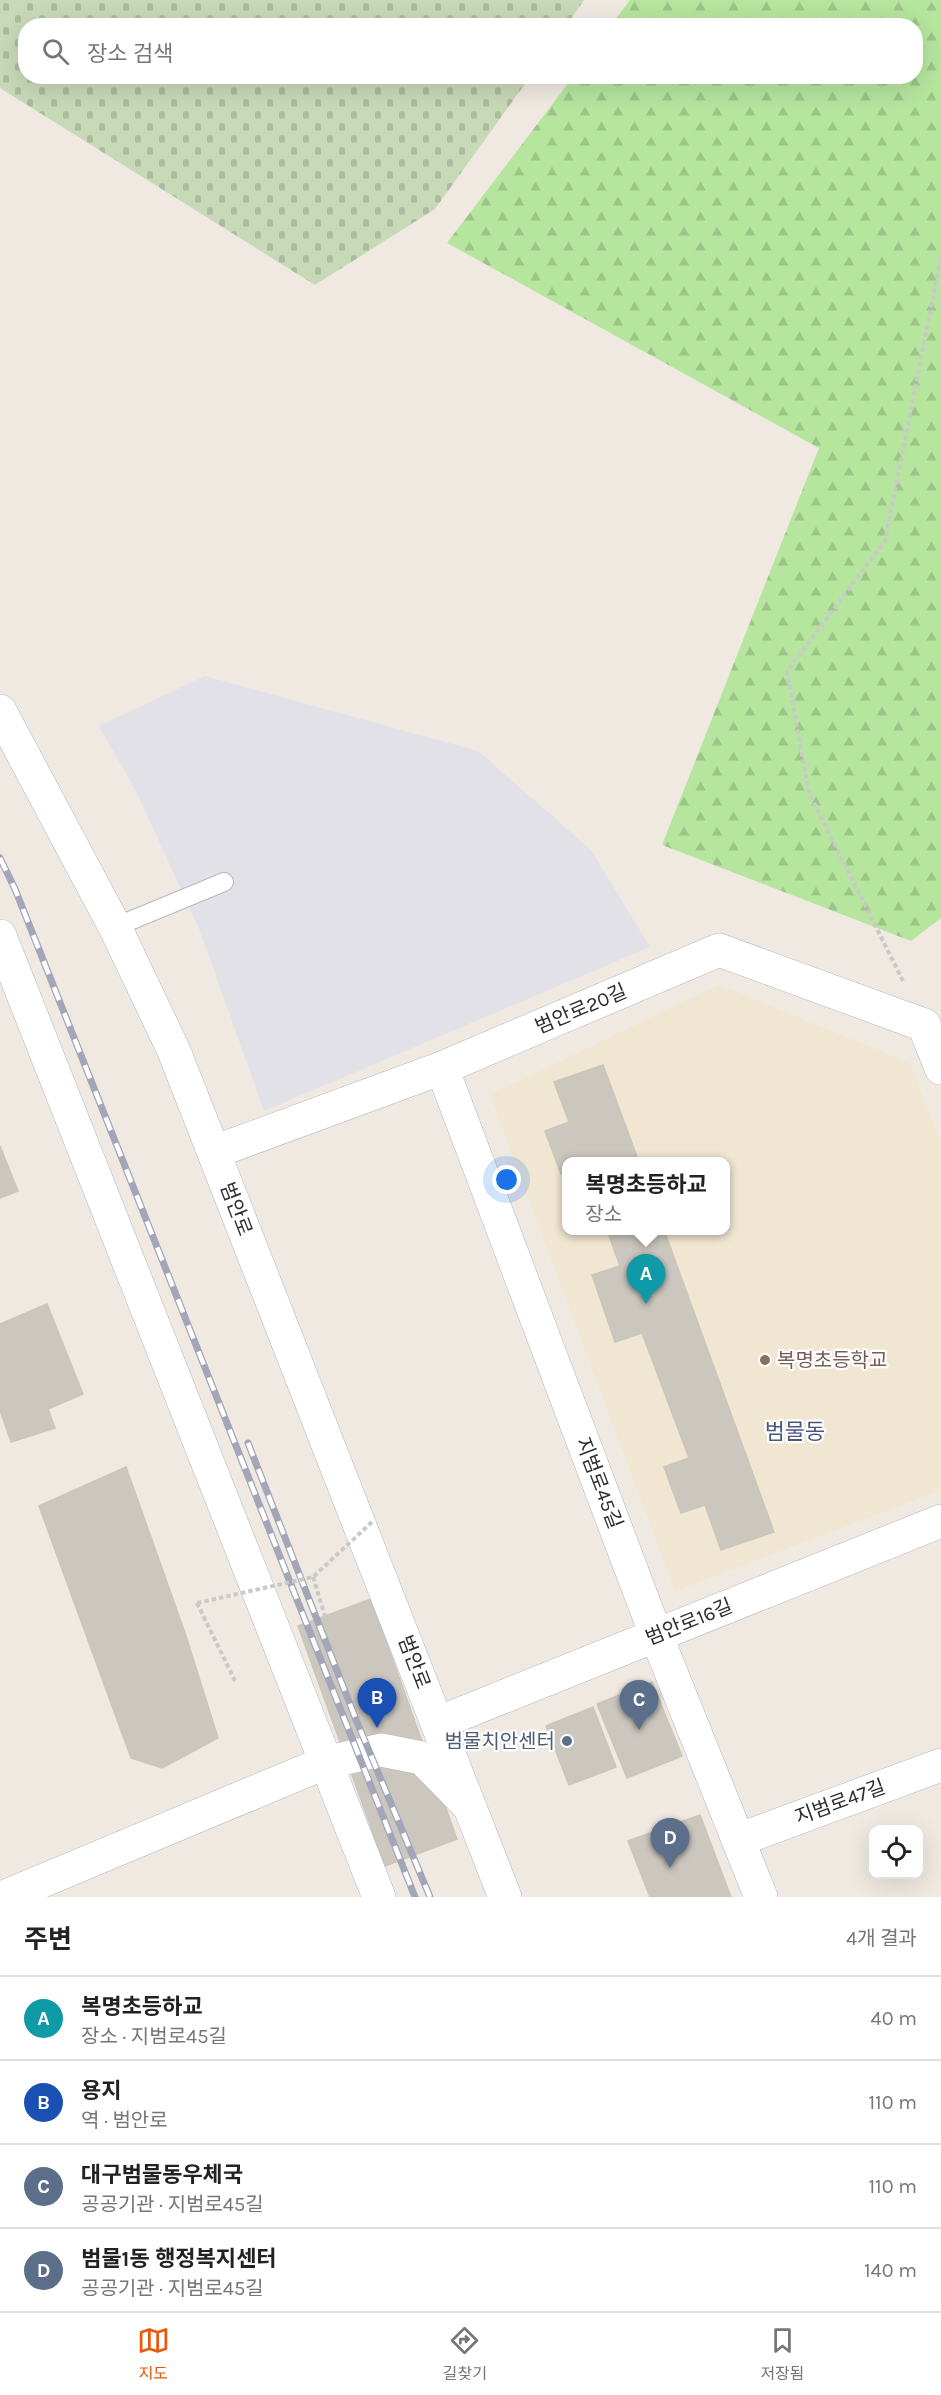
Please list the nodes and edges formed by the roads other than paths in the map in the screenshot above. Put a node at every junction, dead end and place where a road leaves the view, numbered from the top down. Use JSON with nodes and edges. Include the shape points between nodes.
{"nodes":[{"id":1,"x":0,"y":711,"type":"edge"},
{"id":2,"x":224,"y":882,"type":"dead end"},
{"id":3,"x":115,"y":927,"type":"junction"},
{"id":4,"x":0,"y":936,"type":"edge"},
{"id":5,"x":933,"y":1015,"type":"edge"},
{"id":6,"x":442,"y":1068,"type":"junction"},
{"id":7,"x":941,"y":1068,"type":"edge"},
{"id":8,"x":213,"y":1152,"type":"junction"},
{"id":9,"x":941,"y":1521,"type":"edge"},
{"id":10,"x":656,"y":1635,"type":"junction"},
{"id":11,"x":438,"y":1723,"type":"junction"},
{"id":12,"x":324,"y":1763,"type":"junction"},
{"id":13,"x":941,"y":1765,"type":"edge"},
{"id":14,"x":470,"y":1807,"type":"junction"},
{"id":15,"x":738,"y":1840,"type":"junction"},
{"id":16,"x":4,"y":1897,"type":"edge"},
{"id":17,"x":379,"y":1897,"type":"edge"},
{"id":18,"x":505,"y":1897,"type":"edge"},
{"id":19,"x":761,"y":1897,"type":"edge"}],
"edges":[{"from":1,"to":3,"type":"street","name":"범안로"},
{"from":2,"to":3,"type":"lane"},
{"from":3,"to":8,"type":"street","name":"범안로","via":[[174,1051]]},
{"from":4,"to":12,"type":"street"},
{"from":5,"to":6,"type":"street","name":"범안로20길","via":[[719,950]]},
{"from":5,"to":7,"type":"street"},
{"from":6,"to":8,"type":"street","name":"범안로20길"},
{"from":6,"to":10,"type":"street","name":"지범로45길"},
{"from":8,"to":11,"type":"street","name":"범안로"},
{"from":9,"to":10,"type":"street","name":"범안로16길"},
{"from":10,"to":11,"type":"street","name":"범안로16길"},
{"from":10,"to":15,"type":"street","name":"지범로45길"},
{"from":11,"to":14,"type":"street","name":"범안로"},
{"from":12,"to":14,"type":"street","via":[[381,1749],[422,1758]]},
{"from":12,"to":16,"type":"street"},
{"from":12,"to":17,"type":"street"},
{"from":13,"to":15,"type":"street","name":"지범로47길"},
{"from":14,"to":18,"type":"street","name":"범안로"},
{"from":15,"to":19,"type":"street","name":"지범로45길"}]}
